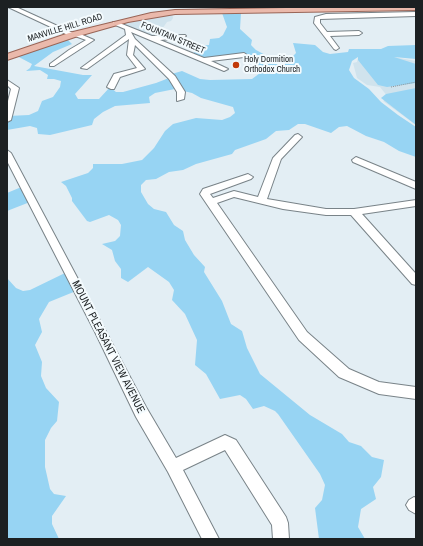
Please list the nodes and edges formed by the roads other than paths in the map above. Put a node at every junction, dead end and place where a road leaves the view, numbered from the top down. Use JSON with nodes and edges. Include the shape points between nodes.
{"nodes":[{"id":1,"x":11,"y":7,"type":"edge"},
{"id":2,"x":337,"y":8,"type":"edge"},
{"id":3,"x":389,"y":8,"type":"junction"},
{"id":4,"x":416,"y":8,"type":"edge"},
{"id":5,"x":280,"y":9,"type":"edge"},
{"id":6,"x":193,"y":10,"type":"edge"},
{"id":7,"x":19,"y":11,"type":"junction"},
{"id":8,"x":416,"y":14,"type":"edge"},
{"id":9,"x":7,"y":15,"type":"edge"},
{"id":10,"x":395,"y":15,"type":"junction"},
{"id":11,"x":115,"y":23,"type":"junction"},
{"id":12,"x":359,"y":33,"type":"dead end"},
{"id":13,"x":327,"y":34,"type":"junction"},
{"id":14,"x":74,"y":35,"type":"junction"},
{"id":15,"x":130,"y":35,"type":"junction"},
{"id":16,"x":183,"y":36,"type":"dead end"},
{"id":17,"x":153,"y":38,"type":"junction"},
{"id":18,"x":336,"y":48,"type":"dead end"},
{"id":19,"x":244,"y":55,"type":"dead end"},
{"id":20,"x":7,"y":57,"type":"edge"},
{"id":21,"x":201,"y":60,"type":"junction"},
{"id":22,"x":52,"y":65,"type":"dead end"},
{"id":23,"x":85,"y":68,"type":"dead end"},
{"id":24,"x":224,"y":69,"type":"dead end"},
{"id":25,"x":7,"y":82,"type":"edge"},
{"id":26,"x":111,"y":87,"type":"dead end"},
{"id":27,"x":180,"y":99,"type":"dead end"},
{"id":28,"x":7,"y":120,"type":"edge"},
{"id":29,"x":298,"y":137,"type":"dead end"},
{"id":30,"x":8,"y":156,"type":"edge"},
{"id":31,"x":356,"y":160,"type":"dead end"},
{"id":32,"x":248,"y":177,"type":"dead end"},
{"id":33,"x":416,"y":186,"type":"edge"},
{"id":34,"x":261,"y":201,"type":"junction"},
{"id":35,"x":211,"y":202,"type":"junction"},
{"id":36,"x":416,"y":204,"type":"edge"},
{"id":37,"x":354,"y":212,"type":"junction"},
{"id":38,"x":416,"y":281,"type":"edge"},
{"id":39,"x":416,"y":393,"type":"edge"},
{"id":40,"x":174,"y":468,"type":"junction"},
{"id":41,"x":211,"y":539,"type":"edge"},
{"id":42,"x":281,"y":539,"type":"edge"}],
"edges":[{"from":1,"to":7,"type":"street"},
{"from":2,"to":3,"type":"main road","name":"MANVILLE HILL ROAD"},
{"from":2,"to":5,"type":"main road","name":"MANVILLE HILL ROAD"},
{"from":3,"to":4,"type":"main road","name":"MANVILLE HILL ROAD"},
{"from":3,"to":10,"type":"street"},
{"from":5,"to":6,"type":"main road","name":"MANVILLE HILL ROAD"},
{"from":6,"to":11,"type":"main road","name":"MANVILLE HILL ROAD","via":[[144,16]]},
{"from":7,"to":9,"type":"street"},
{"from":7,"to":14,"type":"street"},
{"from":8,"to":10,"type":"street"},
{"from":10,"to":13,"type":"street","via":[[317,18],[317,23]]},
{"from":11,"to":14,"type":"main road","name":"MANVILLE HILL ROAD"},
{"from":11,"to":15,"type":"street","name":"FOUNTAIN STREET"},
{"from":12,"to":13,"type":"street"},
{"from":13,"to":18,"type":"street"},
{"from":14,"to":20,"type":"main road","name":"MANVILLE HILL ROAD"},
{"from":14,"to":22,"type":"street","via":[[91,40]]},
{"from":15,"to":17,"type":"street","name":"FOUNTAIN STREET"},
{"from":15,"to":23,"type":"street"},
{"from":15,"to":26,"type":"street","via":[[130,55],[141,69],[117,76]]},
{"from":15,"to":27,"type":"street","via":[[172,78],[181,92]]},
{"from":16,"to":17,"type":"street"},
{"from":17,"to":21,"type":"street","name":"FOUNTAIN STREET"},
{"from":19,"to":21,"type":"street"},
{"from":21,"to":24,"type":"street","name":"FOUNTAIN STREET"},
{"from":25,"to":28,"type":"street","via":[[15,88]]},
{"from":29,"to":34,"type":"street","via":[[277,158]]},
{"from":30,"to":40,"type":"street","name":"MOUNT PLEASANT VIEW AVENUE","via":[[141,412]]},
{"from":31,"to":33,"type":"street"},
{"from":32,"to":35,"type":"street","via":[[206,191],[205,194]]},
{"from":34,"to":35,"type":"street","via":[[234,194]]},
{"from":34,"to":37,"type":"street","via":[[326,212]]},
{"from":35,"to":39,"type":"street","via":[[304,336],[344,373],[379,388]]},
{"from":36,"to":37,"type":"street"},
{"from":37,"to":38,"type":"street"},
{"from":40,"to":41,"type":"street","name":"MOUNT PLEASANT VIEW AVENUE"},
{"from":40,"to":42,"type":"street","via":[[226,442],[231,445],[280,523]]}]}
